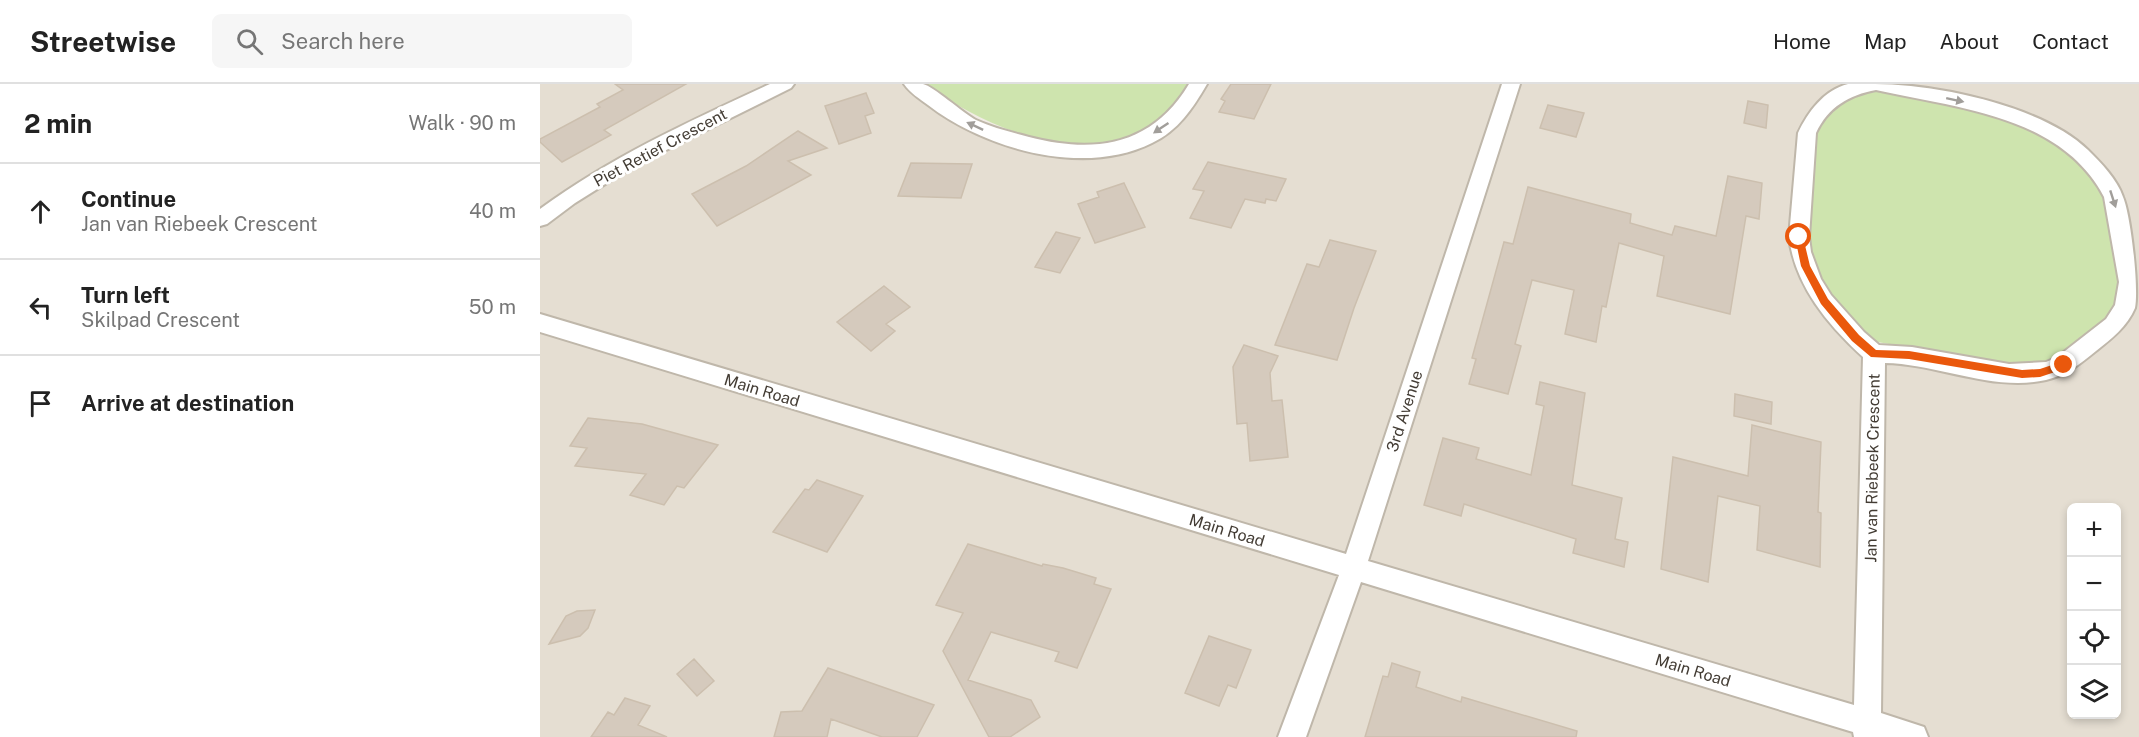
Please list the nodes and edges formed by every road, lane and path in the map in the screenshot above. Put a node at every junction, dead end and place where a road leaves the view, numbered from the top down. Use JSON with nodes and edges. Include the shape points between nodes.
{"nodes":[{"id":1,"x":785,"y":84,"type":"edge"},
{"id":2,"x":914,"y":84,"type":"edge"},
{"id":3,"x":1198,"y":84,"type":"edge"},
{"id":4,"x":1511,"y":84,"type":"edge"},
{"id":5,"x":1876,"y":84,"type":"edge"},
{"id":6,"x":540,"y":219,"type":"edge"},
{"id":7,"x":540,"y":323,"type":"edge"},
{"id":8,"x":1874,"y":354,"type":"junction"},
{"id":9,"x":1354,"y":567,"type":"junction"},
{"id":10,"x":1867,"y":730,"type":"edge"},
{"id":11,"x":1292,"y":737,"type":"edge"},
{"id":12,"x":1914,"y":737,"type":"edge"}],
"edges":[{"from":1,"to":6,"type":"street","name":"Piet Retief Crescent","via":[[615,167]]},
{"from":3,"to":2,"type":"street","one_way":true,"via":[[1180,113],[1158,131],[1127,146],[1092,153],[1059,151],[998,136],[948,111]]},
{"from":4,"to":9,"type":"street","name":"3rd Avenue"},
{"from":5,"to":8,"type":"street","name":"Jan van Riebeek Crescent","via":[[1835,97],[1810,125],[1799,237],[1806,266],[1824,301]]},
{"from":5,"to":8,"type":"street","one_way":true,"via":[[2010,113],[2047,130],[2080,153],[2114,197],[2129,282],[2125,307],[2113,325],[2056,369],[2022,374],[1909,355]]},
{"from":7,"to":9,"type":"street","name":"Main Road"},
{"from":8,"to":10,"type":"street","name":"Jan van Riebeek Crescent"},
{"from":9,"to":10,"type":"street","name":"Main Road"},
{"from":9,"to":11,"type":"street","name":"3rd Avenue"},
{"from":10,"to":12,"type":"street","name":"Main Road"}]}
